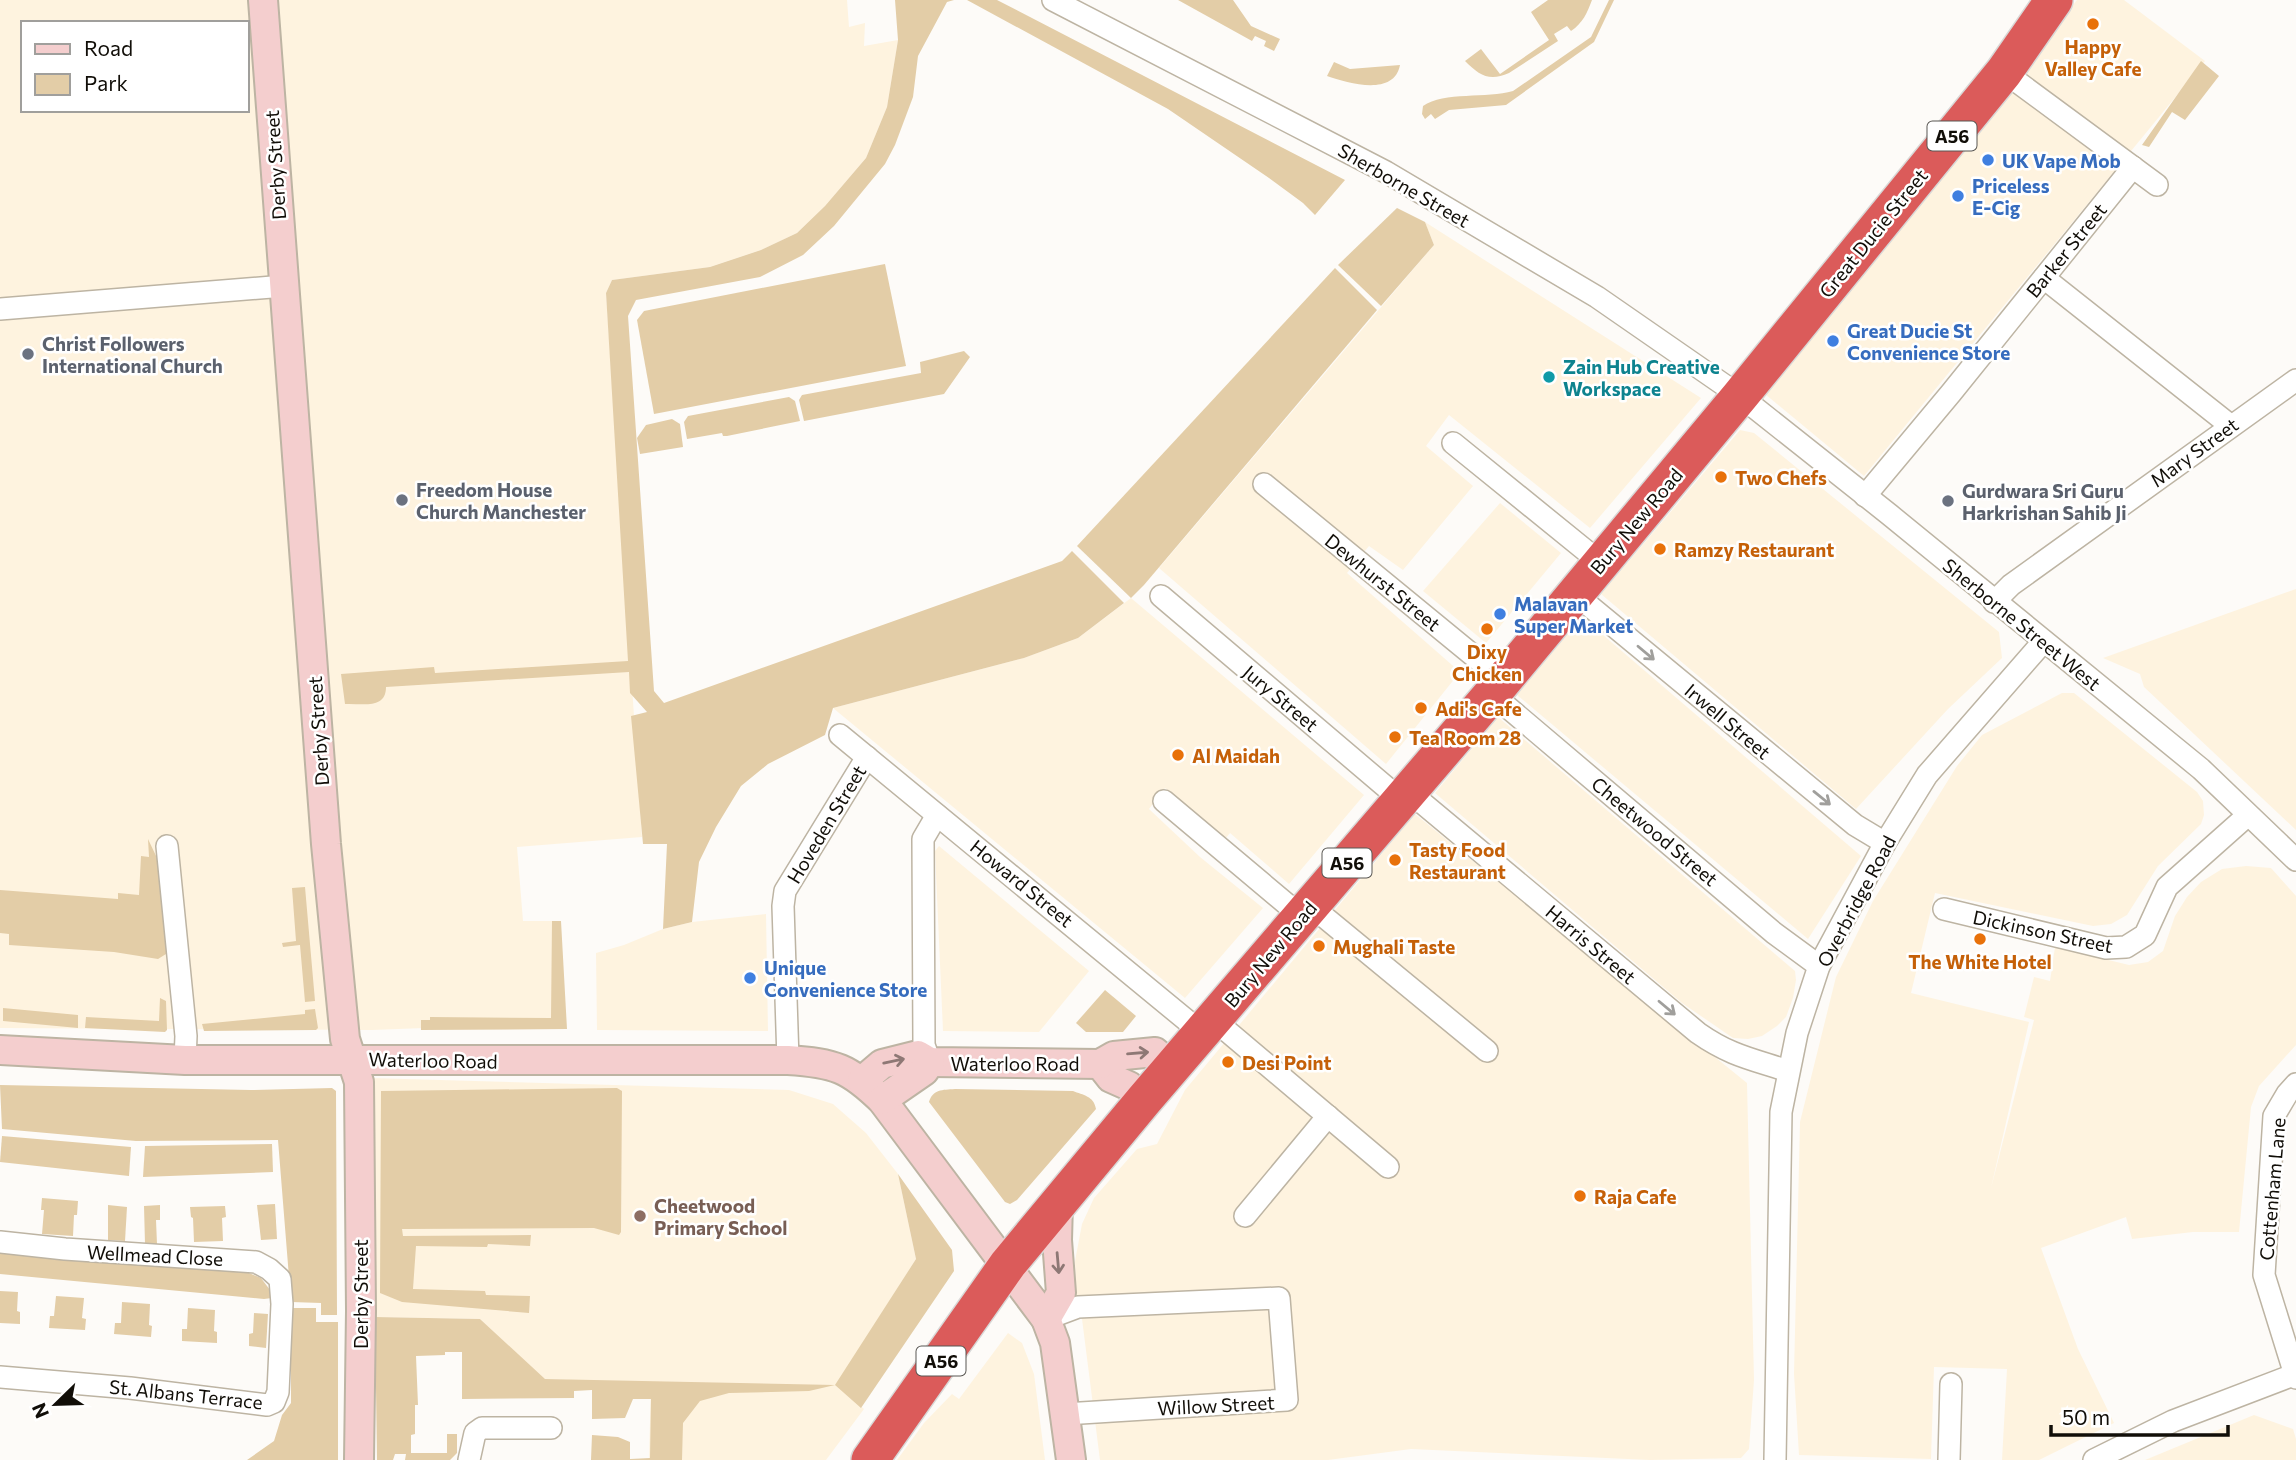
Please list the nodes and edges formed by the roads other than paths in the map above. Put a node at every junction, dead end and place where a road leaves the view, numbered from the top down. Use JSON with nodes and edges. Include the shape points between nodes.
{"nodes":[{"id":1,"x":263,"y":0,"type":"edge"},
{"id":2,"x":1053,"y":0,"type":"edge"},
{"id":3,"x":2054,"y":0,"type":"edge"},
{"id":4,"x":2004,"y":72,"type":"junction"},
{"id":5,"x":2133,"y":167,"type":"junction"},
{"id":6,"x":2157,"y":185,"type":"dead end"},
{"id":7,"x":2044,"y":278,"type":"junction"},
{"id":8,"x":284,"y":286,"type":"junction"},
{"id":9,"x":0,"y":309,"type":"edge"},
{"id":10,"x":2296,"y":380,"type":"edge"},
{"id":11,"x":1740,"y":396,"type":"junction"},
{"id":12,"x":2231,"y":426,"type":"junction"},
{"id":13,"x":1453,"y":443,"type":"dead end"},
{"id":14,"x":1264,"y":484,"type":"dead end"},
{"id":15,"x":1865,"y":496,"type":"junction"},
{"id":16,"x":1601,"y":563,"type":"junction"},
{"id":17,"x":1575,"y":594,"type":"junction"},
{"id":18,"x":1161,"y":596,"type":"dead end"},
{"id":19,"x":1994,"y":602,"type":"junction"},
{"id":20,"x":2043,"y":642,"type":"junction"},
{"id":21,"x":1497,"y":687,"type":"junction"},
{"id":22,"x":840,"y":735,"type":"dead end"},
{"id":23,"x":867,"y":757,"type":"junction"},
{"id":24,"x":1404,"y":795,"type":"junction"},
{"id":25,"x":1164,"y":801,"type":"dead end"},
{"id":26,"x":937,"y":815,"type":"junction"},
{"id":27,"x":2248,"y":815,"type":"junction"},
{"id":28,"x":1885,"y":843,"type":"junction"},
{"id":29,"x":167,"y":846,"type":"dead end"},
{"id":30,"x":2296,"y":860,"type":"edge"},
{"id":31,"x":1944,"y":909,"type":"dead end"},
{"id":32,"x":1307,"y":911,"type":"junction"},
{"id":33,"x":1819,"y":967,"type":"junction"},
{"id":34,"x":1208,"y":1027,"type":"junction"},
{"id":35,"x":0,"y":1050,"type":"edge"},
{"id":36,"x":1487,"y":1051,"type":"dead end"},
{"id":37,"x":352,"y":1059,"type":"junction"},
{"id":38,"x":789,"y":1059,"type":"junction"},
{"id":39,"x":186,"y":1060,"type":"junction"},
{"id":40,"x":930,"y":1062,"type":"junction"},
{"id":41,"x":1100,"y":1064,"type":"junction"},
{"id":42,"x":1173,"y":1067,"type":"junction"},
{"id":43,"x":1788,"y":1071,"type":"junction"},
{"id":44,"x":2296,"y":1084,"type":"edge"},
{"id":45,"x":872,"y":1091,"type":"junction"},
{"id":46,"x":1144,"y":1100,"type":"junction"},
{"id":47,"x":1328,"y":1116,"type":"junction"},
{"id":48,"x":1388,"y":1167,"type":"dead end"},
{"id":49,"x":1058,"y":1203,"type":"junction"},
{"id":50,"x":1245,"y":1216,"type":"dead end"},
{"id":51,"x":0,"y":1242,"type":"edge"},
{"id":52,"x":1008,"y":1264,"type":"junction"},
{"id":53,"x":282,"y":1304,"type":"joint"},
{"id":54,"x":1046,"y":1319,"type":"junction"},
{"id":55,"x":2296,"y":1375,"type":"edge"},
{"id":56,"x":0,"y":1377,"type":"edge"},
{"id":57,"x":1951,"y":1384,"type":"dead end"},
{"id":58,"x":1065,"y":1414,"type":"junction"},
{"id":59,"x":551,"y":1428,"type":"dead end"},
{"id":60,"x":359,"y":1460,"type":"edge"},
{"id":61,"x":469,"y":1460,"type":"edge"},
{"id":62,"x":870,"y":1460,"type":"edge"},
{"id":63,"x":1071,"y":1460,"type":"edge"},
{"id":64,"x":1775,"y":1460,"type":"edge"},
{"id":65,"x":1949,"y":1460,"type":"edge"},
{"id":66,"x":2094,"y":1460,"type":"edge"}],
"edges":[{"from":1,"to":8,"type":"street","name":"Derby Street"},
{"from":2,"to":11,"type":"street","name":"Sherborne Street","via":[[1420,191],[1597,297]]},
{"from":3,"to":4,"type":"highway","name":"Great Ducie Street","number":"A56"},
{"from":4,"to":5,"type":"street"},
{"from":4,"to":11,"type":"highway","name":"Great Ducie Street","number":"A56"},
{"from":5,"to":6,"type":"street"},
{"from":5,"to":7,"type":"street","name":"Barker Street"},
{"from":7,"to":12,"type":"street"},
{"from":7,"to":15,"type":"street","name":"Barker Street"},
{"from":8,"to":9,"type":"street"},
{"from":8,"to":37,"type":"street","name":"Derby Street","via":[[326,844],[345,1039]]},
{"from":10,"to":12,"type":"street","name":"Mary Street"},
{"from":11,"to":15,"type":"street","name":"Sherborne Street West"},
{"from":11,"to":16,"type":"highway","name":"Bury New Road","number":"A56"},
{"from":12,"to":19,"type":"street","name":"Mary Street","via":[[2006,588]]},
{"from":13,"to":16,"type":"street"},
{"from":14,"to":21,"type":"street","name":"Dewhurst Street"},
{"from":15,"to":19,"type":"street","name":"Sherborne Street West"},
{"from":16,"to":17,"type":"highway","name":"Bury New Road","number":"A56"},
{"from":17,"to":21,"type":"highway","name":"Bury New Road","number":"A56"},
{"from":17,"to":28,"type":"street","name":"Irwell Street","one_way":true,"via":[[1855,825]]},
{"from":18,"to":24,"type":"street","name":"Jury Street"},
{"from":19,"to":20,"type":"street","name":"Sherborne Street West"},
{"from":20,"to":27,"type":"street","name":"Sherborne Street West","via":[[2202,769]]},
{"from":20,"to":28,"type":"street","name":"Overbridge Road","via":[[1927,775]]},
{"from":21,"to":24,"type":"highway","name":"Bury New Road","number":"A56"},
{"from":21,"to":33,"type":"street","name":"Cheetwood Street","via":[[1774,933]]},
{"from":22,"to":23,"type":"street","name":"Howard Street"},
{"from":23,"to":26,"type":"street","name":"Howard Street"},
{"from":23,"to":38,"type":"street","name":"Hoveden Street","via":[[785,891]]},
{"from":24,"to":32,"type":"highway","name":"Bury New Road","number":"A56"},
{"from":24,"to":43,"type":"street","name":"Harris Street","one_way":true,"via":[[1698,1034],[1740,1058]]},
{"from":25,"to":32,"type":"street"},
{"from":26,"to":34,"type":"street","name":"Howard Street"},
{"from":26,"to":40,"type":"street","via":[[923,839],[924,1045]]},
{"from":27,"to":30,"type":"street","name":"Sherborne Street West"},
{"from":27,"to":31,"type":"street","name":"Dickinson Street","via":[[2167,887],[2145,935],[2126,947],[2106,947]]},
{"from":28,"to":33,"type":"street","name":"Overbridge Road"},
{"from":29,"to":39,"type":"street"},
{"from":32,"to":34,"type":"highway","name":"Bury New Road","number":"A56"},
{"from":32,"to":36,"type":"street"},
{"from":33,"to":43,"type":"street","name":"Overbridge Road"},
{"from":34,"to":42,"type":"highway","name":"Bury New Road","number":"A56"},
{"from":34,"to":47,"type":"street","name":"Howard Street"},
{"from":35,"to":39,"type":"street","name":"Waterloo Road"},
{"from":37,"to":38,"type":"street","name":"Waterloo Road"},
{"from":37,"to":39,"type":"street","name":"Waterloo Road"},
{"from":37,"to":60,"type":"street","name":"Derby Street","via":[[359,1082]]},
{"from":38,"to":45,"type":"street","name":"Waterloo Road","via":[[834,1066],[855,1075]]},
{"from":40,"to":41,"type":"street","name":"Waterloo Road"},
{"from":40,"to":45,"type":"street","name":"Waterloo Road","via":[[924,1071]]},
{"from":41,"to":42,"type":"street","name":"Waterloo Road","one_way":true,"via":[[1114,1056],[1154,1052]]},
{"from":41,"to":46,"type":"street","name":"Waterloo Road","via":[[1111,1078]]},
{"from":42,"to":46,"type":"highway","name":"Bury New Road","number":"A56"},
{"from":43,"to":64,"type":"street","name":"Overbridge Road","via":[[1778,1180]]},
{"from":44,"to":55,"type":"street","name":"Cottenham Lane","via":[[2274,1116],[2264,1260],[2264,1275]]},
{"from":45,"to":52,"type":"street","name":"Waterloo Road"},
{"from":46,"to":49,"type":"highway","name":"Bury New Road","number":"A56"},
{"from":47,"to":48,"type":"street","name":"Howard Street"},
{"from":47,"to":50,"type":"street"},
{"from":49,"to":52,"type":"highway","name":"Bury New Road","number":"A56"},
{"from":49,"to":54,"type":"street","one_way":true,"via":[[1061,1293]]},
{"from":51,"to":53,"type":"street","name":"Wellmead Close","via":[[256,1262],[280,1279]]},
{"from":52,"to":54,"type":"street","name":"Waterloo Road"},
{"from":52,"to":62,"type":"highway","name":"Bury New Road","number":"A56"},
{"from":53,"to":56,"type":"street","name":"St. Albans Terrace","via":[[278,1392],[267,1405]]},
{"from":54,"to":58,"type":"street","name":"Waterloo Road","via":[[1055,1343]]},
{"from":54,"to":58,"type":"street","name":"Willow Street","via":[[1078,1307],[1279,1298],[1287,1401]]},
{"from":55,"to":66,"type":"street","via":[[2173,1421]]},
{"from":57,"to":65,"type":"street"},
{"from":58,"to":63,"type":"street","name":"Waterloo Road"},
{"from":59,"to":61,"type":"street","via":[[482,1428],[475,1433]]}]}
